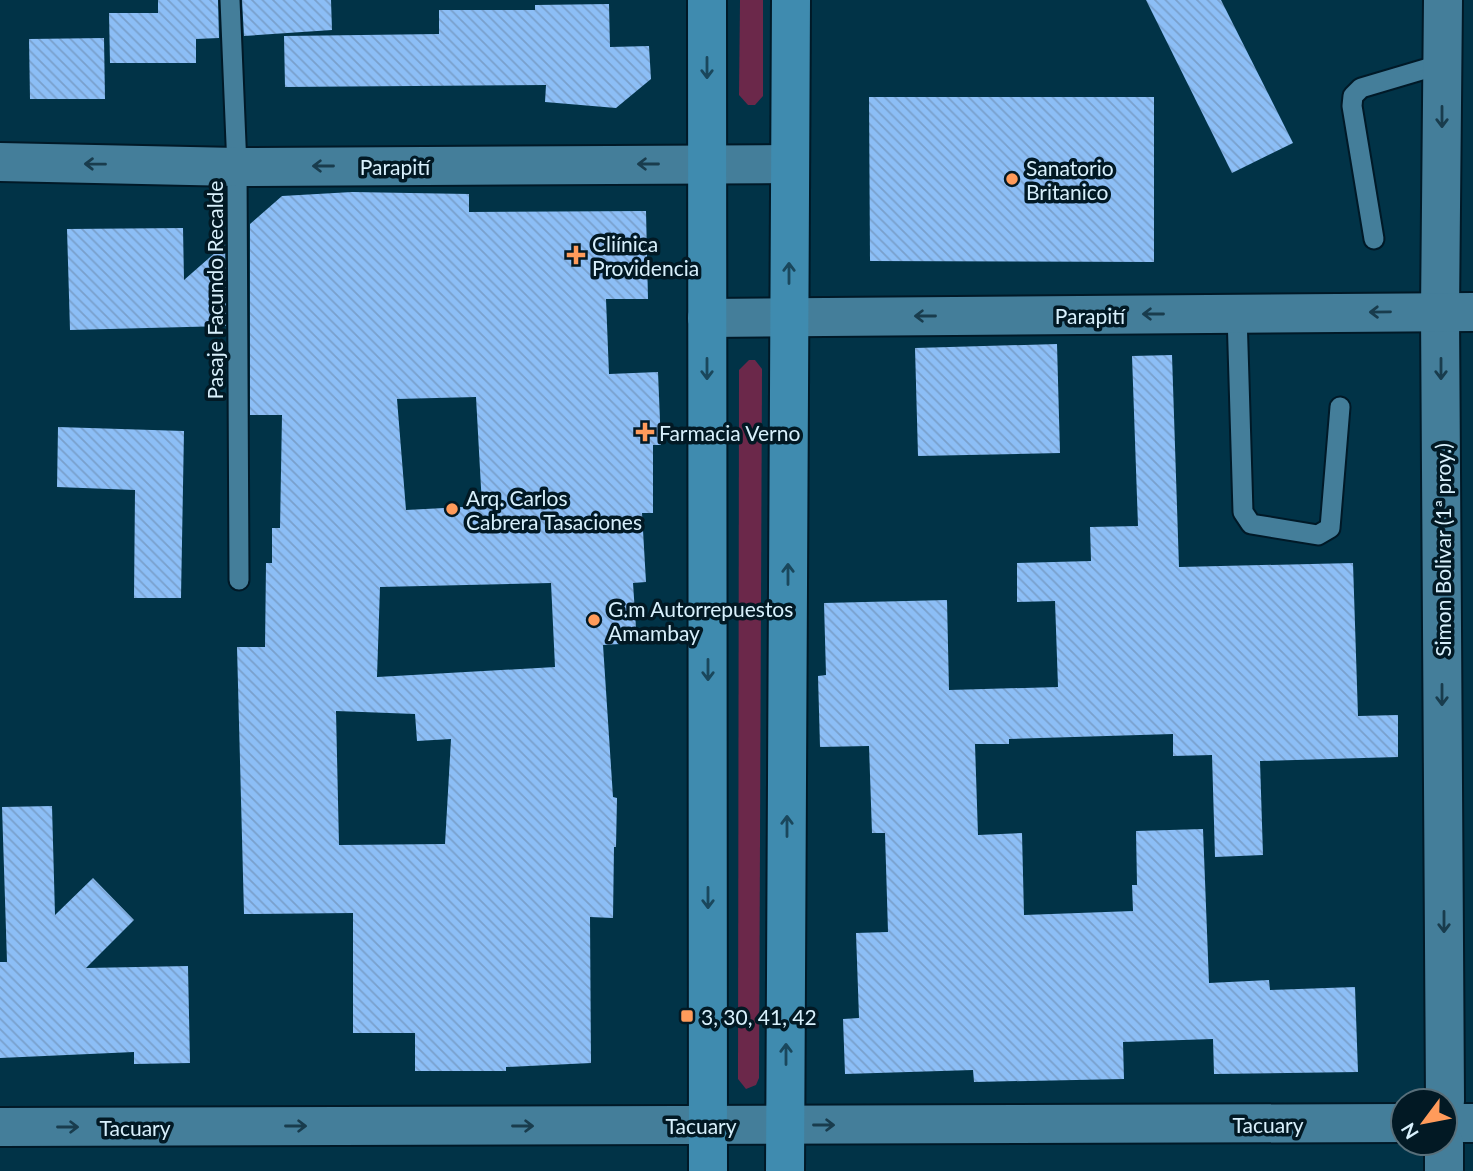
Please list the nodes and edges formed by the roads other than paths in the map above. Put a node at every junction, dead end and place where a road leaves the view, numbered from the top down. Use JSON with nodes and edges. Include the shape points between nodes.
{"nodes":[{"id":1,"x":230,"y":0,"type":"edge"},
{"id":2,"x":707,"y":0,"type":"edge"},
{"id":3,"x":791,"y":0,"type":"edge"},
{"id":4,"x":1443,"y":0,"type":"edge"},
{"id":5,"x":1442,"y":64,"type":"junction"},
{"id":6,"x":0,"y":162,"type":"edge"},
{"id":7,"x":708,"y":163,"type":"junction"},
{"id":8,"x":790,"y":164,"type":"junction"},
{"id":9,"x":237,"y":167,"type":"junction"},
{"id":10,"x":1374,"y":239,"type":"dead end"},
{"id":11,"x":1457,"y":312,"type":"edge"},
{"id":12,"x":1237,"y":314,"type":"junction"},
{"id":13,"x":789,"y":317,"type":"junction"},
{"id":14,"x":707,"y":318,"type":"junction"},
{"id":15,"x":1340,"y":407,"type":"dead end"},
{"id":16,"x":239,"y":580,"type":"dead end"},
{"id":17,"x":1445,"y":1087,"type":"edge"},
{"id":18,"x":1389,"y":1123,"type":"edge"},
{"id":19,"x":708,"y":1125,"type":"junction"},
{"id":20,"x":785,"y":1125,"type":"junction"},
{"id":21,"x":0,"y":1128,"type":"edge"},
{"id":22,"x":708,"y":1171,"type":"edge"},
{"id":23,"x":785,"y":1171,"type":"edge"}],
"edges":[{"from":1,"to":9,"type":"lane","name":"Pasaje Facundo Recalde"},
{"from":2,"to":7,"type":"main road","one_way":true},
{"from":3,"to":8,"type":"main road"},
{"from":4,"to":5,"type":"street","name":"Simon Bolivar (1ª proy.)"},
{"from":5,"to":10,"type":"lane","via":[[1360,88],[1353,96]]},
{"from":5,"to":11,"type":"street","name":"Simon Bolivar (1ª proy.)","one_way":true},
{"from":9,"to":6,"type":"street","name":"Parapití","one_way":true},
{"from":7,"to":8,"type":"street","name":"Parapití"},
{"from":7,"to":9,"type":"street","name":"Parapití","one_way":true},
{"from":7,"to":14,"type":"main road"},
{"from":13,"to":8,"type":"main road","one_way":true},
{"from":9,"to":16,"type":"lane","name":"Pasaje Facundo Recalde"},
{"from":11,"to":12,"type":"street","name":"Parapití","one_way":true},
{"from":11,"to":17,"type":"street","name":"Simon Bolivar (1ª proy.)","one_way":true},
{"from":12,"to":13,"type":"street","name":"Parapití","one_way":true},
{"from":12,"to":15,"type":"lane","via":[[1243,512],[1251,524],[1318,535],[1330,528]]},
{"from":13,"to":14,"type":"street","name":"Parapití"},
{"from":20,"to":13,"type":"main road","one_way":true},
{"from":14,"to":19,"type":"main road","one_way":true},
{"from":20,"to":18,"type":"street","name":"Tacuary","one_way":true},
{"from":19,"to":20,"type":"street","name":"Tacuary"},
{"from":21,"to":19,"type":"street","name":"Tacuary","one_way":true},
{"from":19,"to":22,"type":"main road"},
{"from":20,"to":23,"type":"main road"}]}
